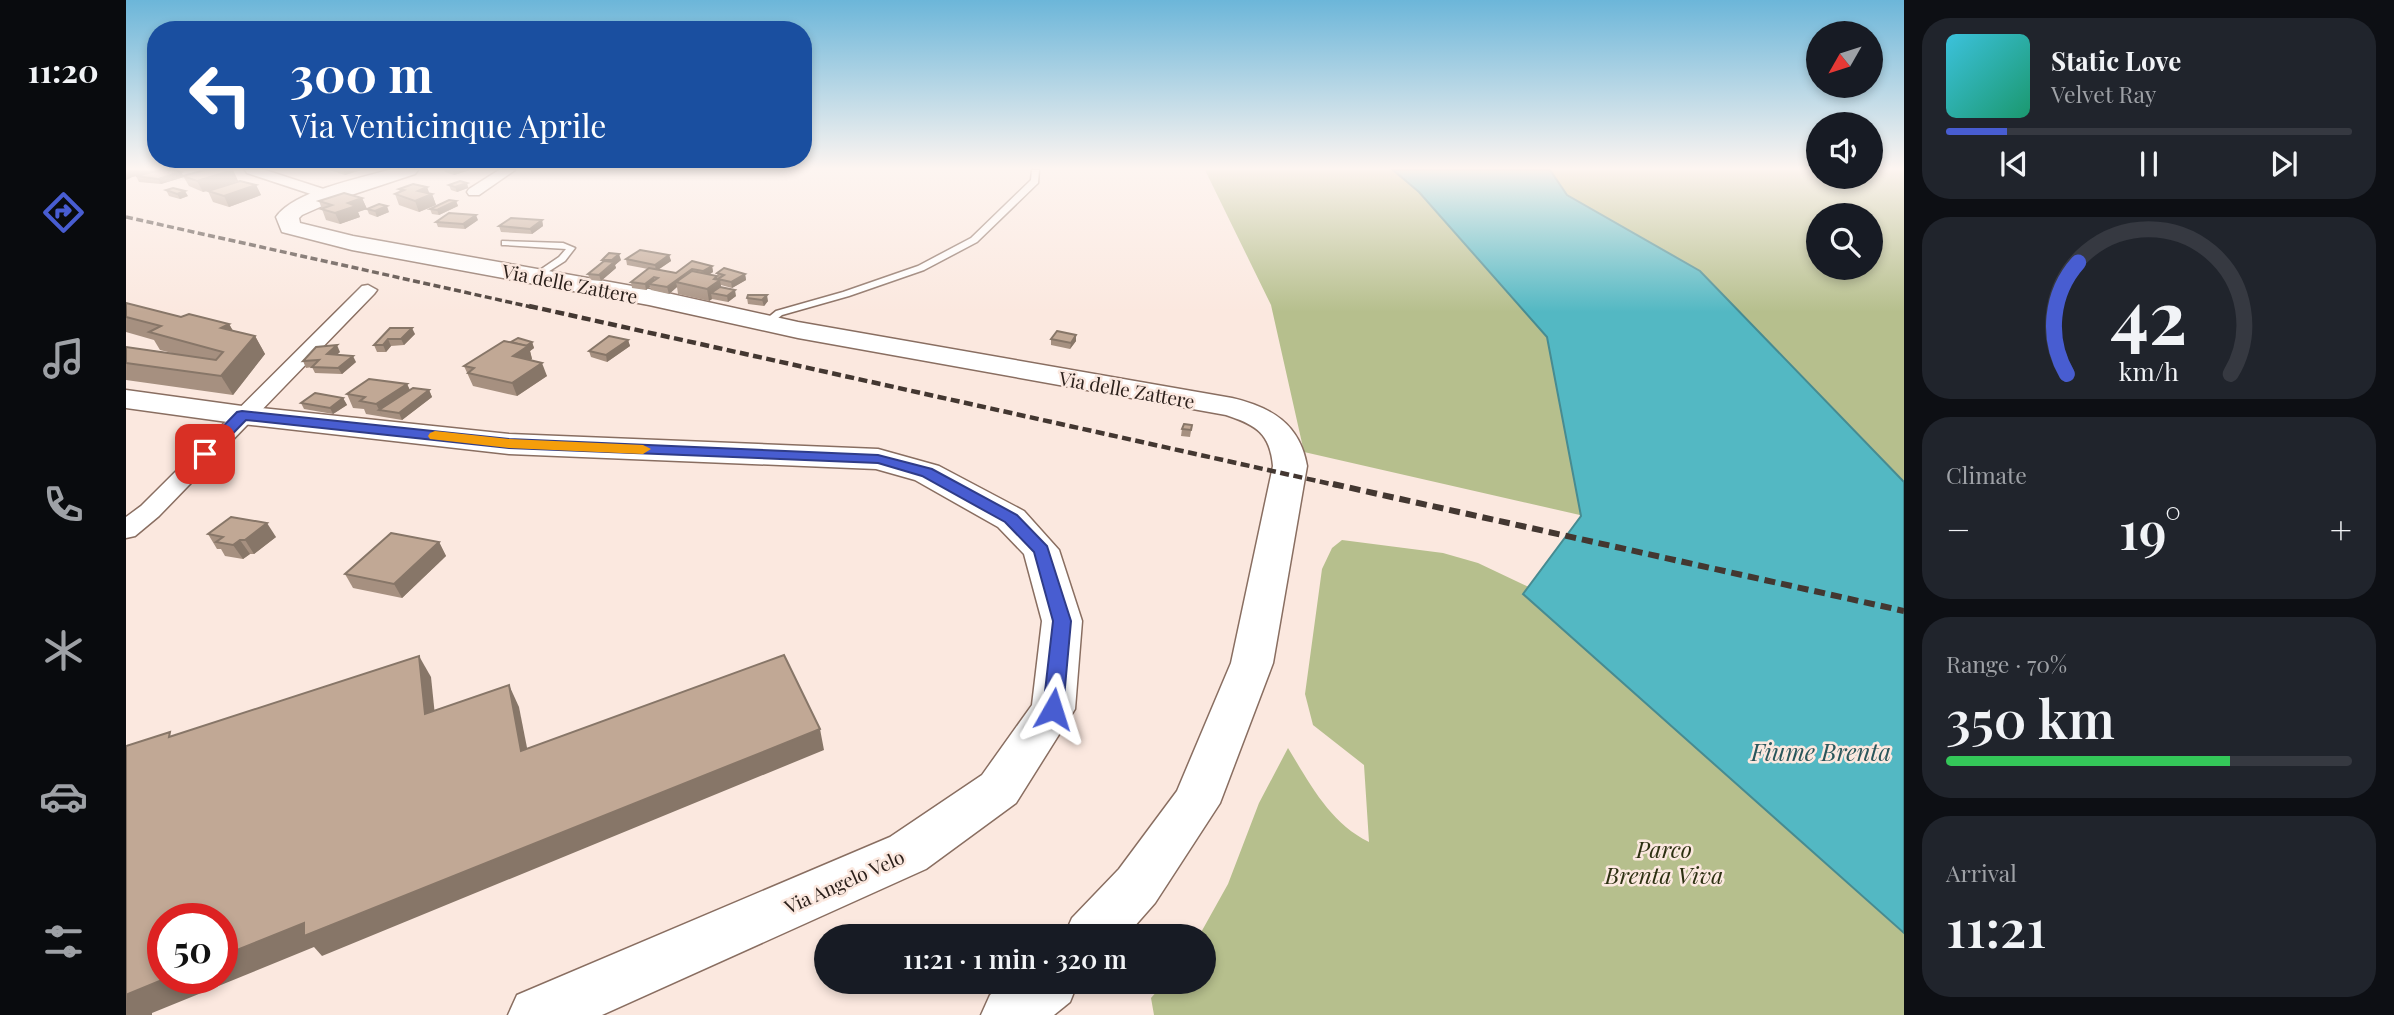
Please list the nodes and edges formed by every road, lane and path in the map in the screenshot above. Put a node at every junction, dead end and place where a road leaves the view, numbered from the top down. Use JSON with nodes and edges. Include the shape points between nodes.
{"nodes":[{"id":1,"x":287,"y":217,"type":"edge"},
{"id":2,"x":997,"y":217,"type":"edge"},
{"id":3,"x":505,"y":243,"type":"dead end"},
{"id":4,"x":537,"y":276,"type":"junction"},
{"id":5,"x":368,"y":290,"type":"dead end"},
{"id":6,"x":765,"y":324,"type":"junction"},
{"id":7,"x":126,"y":399,"type":"edge"},
{"id":8,"x":242,"y":415,"type":"junction"},
{"id":9,"x":126,"y":530,"type":"edge"},
{"id":10,"x":1102,"y":924,"type":"edge"},
{"id":11,"x":1035,"y":994,"type":"edge"},
{"id":12,"x":537,"y":1015,"type":"edge"},
{"id":13,"x":1010,"y":1015,"type":"edge"}],
"edges":[{"from":1,"to":4,"type":"street","name":"Via delle Zattere","via":[[290,227]]},
{"from":2,"to":6,"type":"lane","via":[[974,240],[921,268],[779,313]]},
{"from":3,"to":4,"type":"lane","via":[[571,248]]},
{"from":4,"to":6,"type":"street","name":"Via delle Zattere"},
{"from":5,"to":8,"type":"street"},
{"from":6,"to":10,"type":"street","name":"Via delle Zattere","via":[[1232,407],[1263,417],[1290,452],[1274,559],[1248,678],[1196,803],[1137,886]]},
{"from":7,"to":8,"type":"street","name":"Via Angelo Velo"},
{"from":8,"to":9,"type":"street"},
{"from":8,"to":12,"type":"street","name":"Via Angelo Velo","via":[[509,444],[878,459],[927,473],[1011,519],[1041,550],[1062,621],[1053,709],[999,789],[908,853]]},
{"from":11,"to":13,"type":"street"}]}
